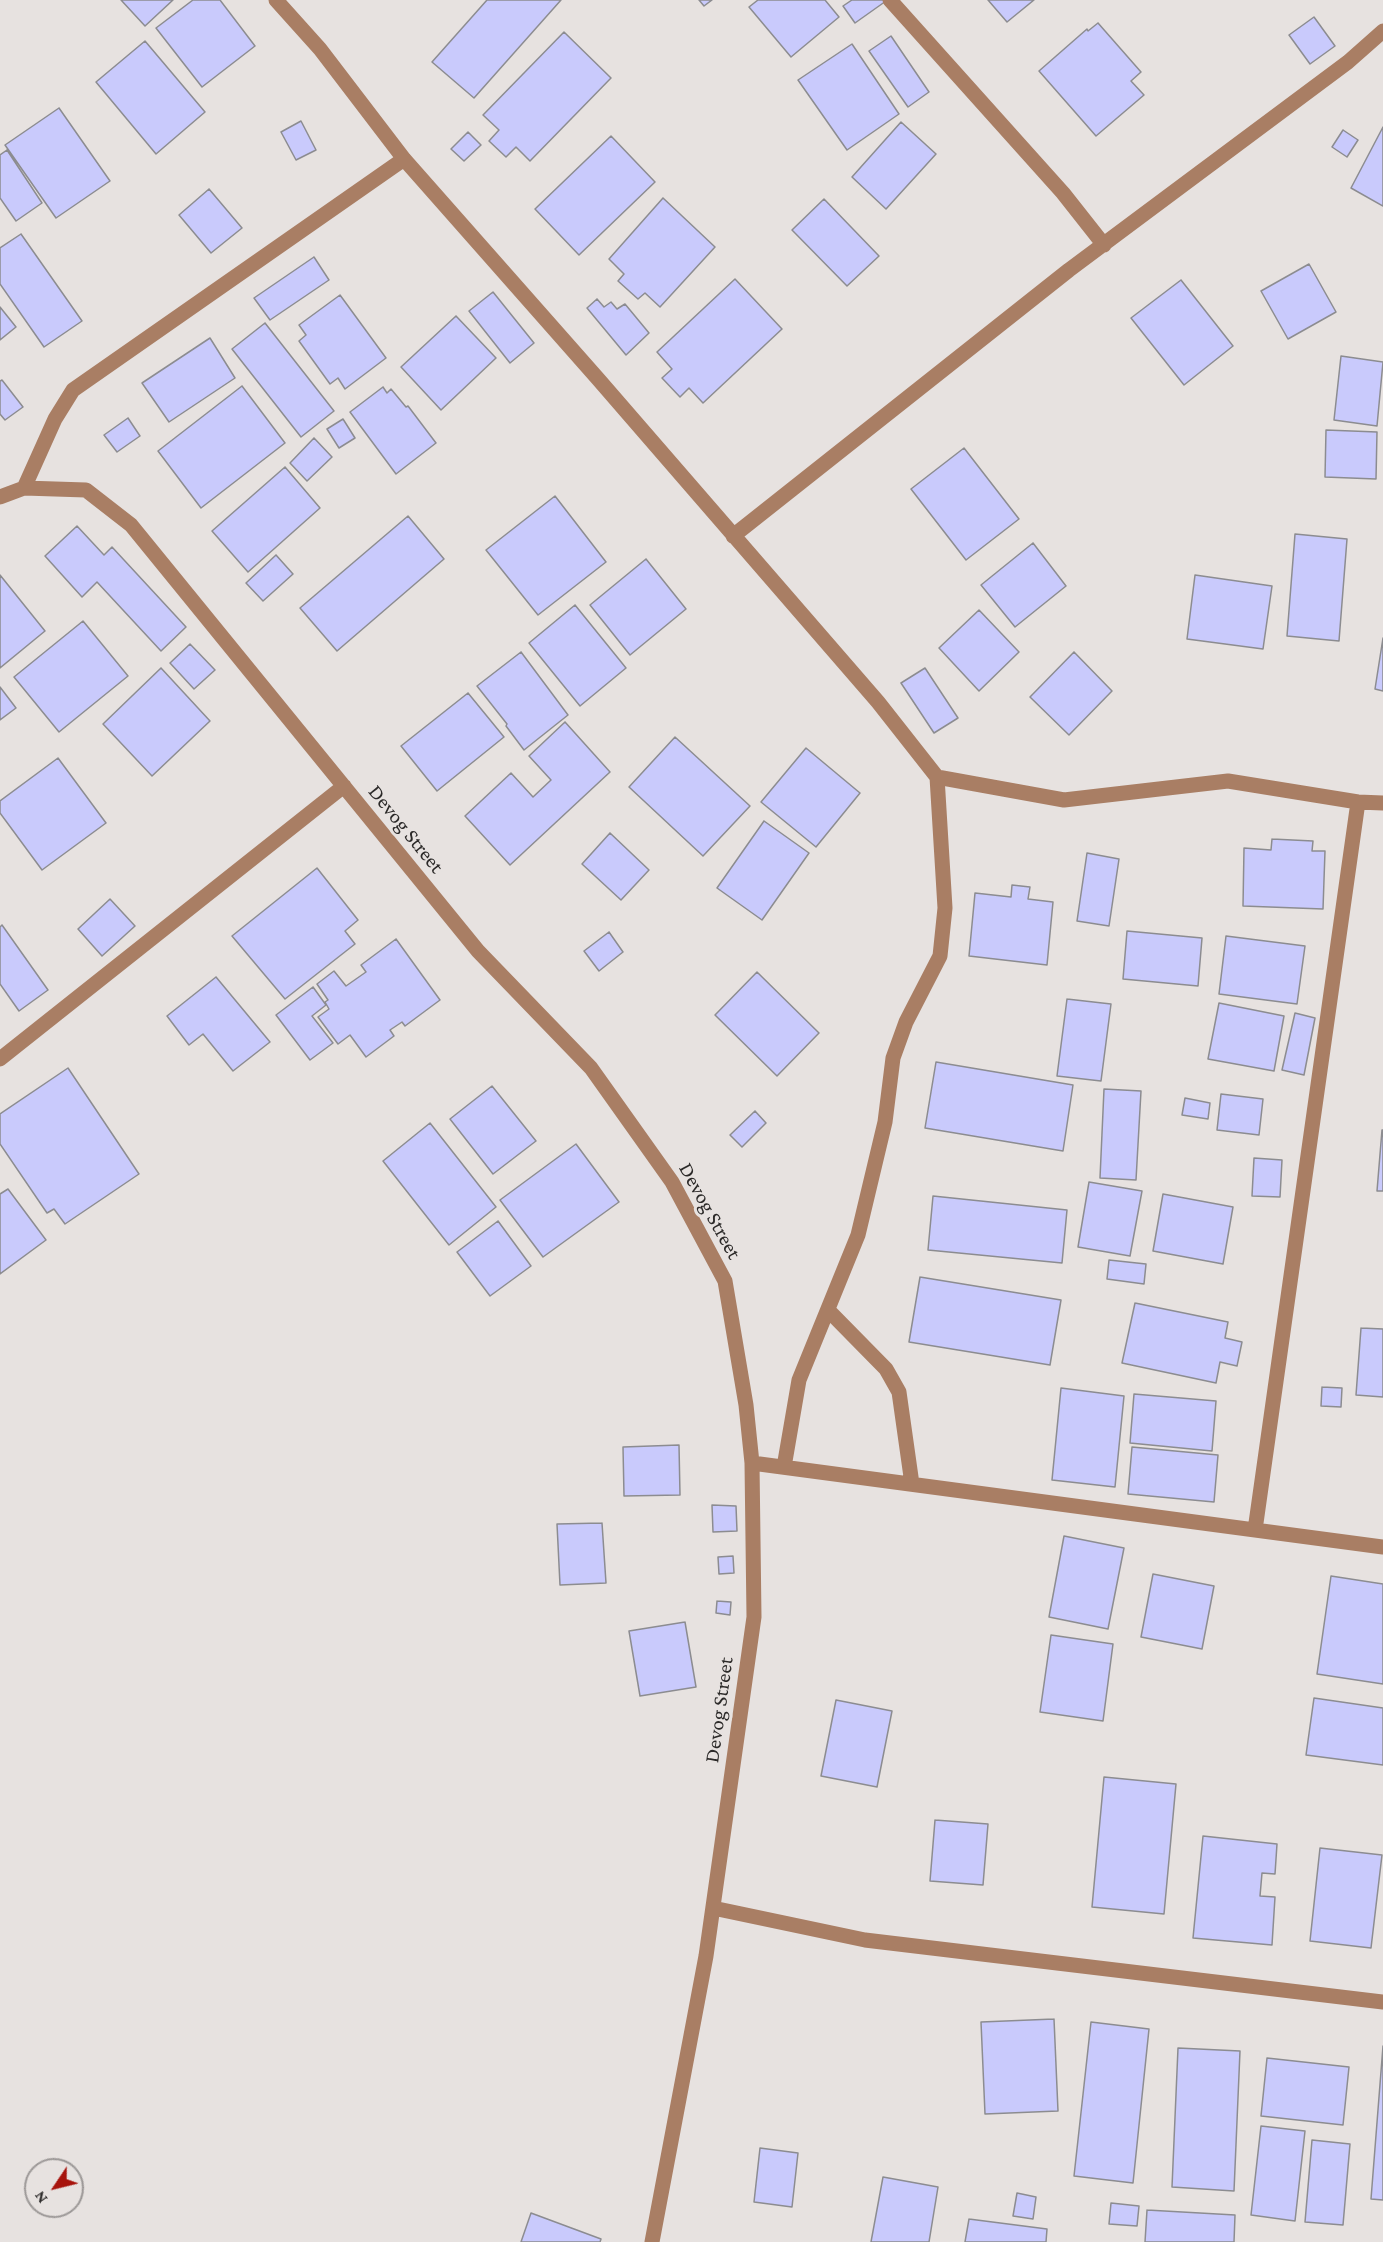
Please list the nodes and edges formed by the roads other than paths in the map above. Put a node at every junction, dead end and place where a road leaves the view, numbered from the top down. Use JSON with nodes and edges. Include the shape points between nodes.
{"nodes":[{"id":1,"x":276,"y":0,"type":"edge"},
{"id":2,"x":890,"y":0,"type":"edge"},
{"id":3,"x":1383,"y":31,"type":"edge"},
{"id":4,"x":404,"y":159,"type":"junction"},
{"id":5,"x":1104,"y":245,"type":"junction"},
{"id":6,"x":24,"y":488,"type":"junction"},
{"id":7,"x":0,"y":497,"type":"edge"},
{"id":8,"x":733,"y":536,"type":"junction"},
{"id":9,"x":938,"y":777,"type":"junction"},
{"id":10,"x":344,"y":786,"type":"junction"},
{"id":11,"x":1358,"y":802,"type":"junction"},
{"id":12,"x":1383,"y":803,"type":"edge"},
{"id":13,"x":0,"y":1059,"type":"edge"},
{"id":14,"x":828,"y":1310,"type":"junction"},
{"id":15,"x":752,"y":1463,"type":"junction"},
{"id":16,"x":784,"y":1467,"type":"junction"},
{"id":17,"x":912,"y":1484,"type":"junction"},
{"id":18,"x":1255,"y":1530,"type":"junction"},
{"id":19,"x":1383,"y":1547,"type":"edge"},
{"id":20,"x":713,"y":1908,"type":"junction"},
{"id":21,"x":1383,"y":2002,"type":"edge"},
{"id":22,"x":652,"y":2242,"type":"edge"}],
"edges":[{"from":1,"to":4,"type":"street"},
{"from":2,"to":5,"type":"street","via":[[1055,184]]},
{"from":3,"to":5,"type":"street","via":[[1348,62]]},
{"from":4,"to":6,"type":"street","via":[[73,390],[54,419]]},
{"from":4,"to":8,"type":"street"},
{"from":5,"to":8,"type":"street"},
{"from":6,"to":7,"type":"street","name":"Devog Street"},
{"from":6,"to":10,"type":"street","name":"Devog Street","via":[[86,490],[131,525]]},
{"from":8,"to":9,"type":"street"},
{"from":9,"to":11,"type":"street","via":[[1064,800],[1228,781]]},
{"from":9,"to":14,"type":"street","via":[[945,908],[940,956],[906,1022],[893,1058],[885,1122],[858,1235]]},
{"from":10,"to":13,"type":"street"},
{"from":10,"to":15,"type":"street","name":"Devog Street","via":[[478,951],[591,1068],[672,1182],[725,1281]]},
{"from":11,"to":12,"type":"street"},
{"from":11,"to":18,"type":"street"},
{"from":14,"to":16,"type":"street","via":[[799,1380]]},
{"from":14,"to":17,"type":"street","via":[[886,1369],[898,1392]]},
{"from":15,"to":16,"type":"street"},
{"from":15,"to":20,"type":"street","name":"Devog Street","via":[[754,1617]]},
{"from":16,"to":17,"type":"street"},
{"from":17,"to":18,"type":"street"},
{"from":18,"to":19,"type":"street"},
{"from":20,"to":21,"type":"street","via":[[865,1940]]},
{"from":20,"to":22,"type":"street","name":"Devog Street"}]}
